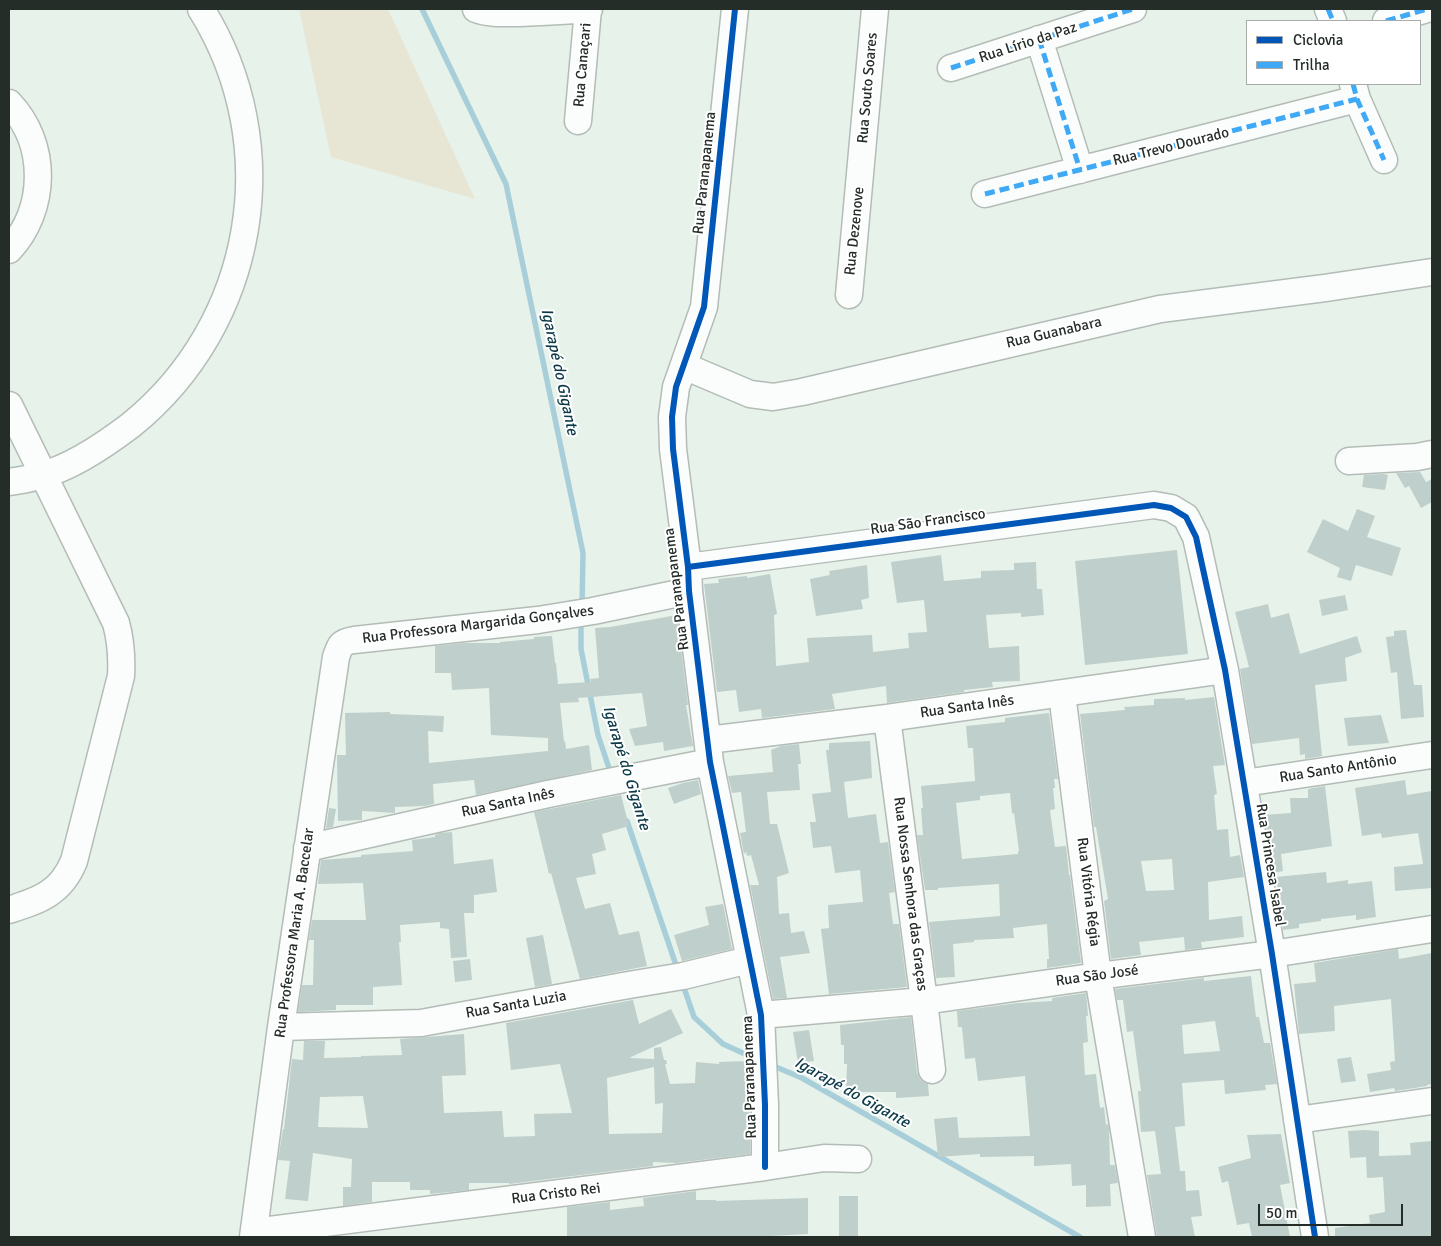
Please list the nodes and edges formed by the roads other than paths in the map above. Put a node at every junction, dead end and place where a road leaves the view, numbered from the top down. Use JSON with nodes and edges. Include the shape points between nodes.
{"nodes":[{"id":1,"x":200,"y":9,"type":"edge"},
{"id":2,"x":476,"y":9,"type":"edge"},
{"id":3,"x":588,"y":9,"type":"edge"},
{"id":4,"x":735,"y":9,"type":"edge"},
{"id":5,"x":875,"y":9,"type":"edge"},
{"id":6,"x":1133,"y":9,"type":"edge"},
{"id":7,"x":1427,"y":9,"type":"edge"},
{"id":8,"x":1389,"y":20,"type":"edge"},
{"id":9,"x":1039,"y":39,"type":"junction"},
{"id":10,"x":951,"y":68,"type":"dead end"},
{"id":11,"x":1355,"y":91,"type":"edge"},
{"id":12,"x":9,"y":103,"type":"edge"},
{"id":13,"x":578,"y":121,"type":"dead end"},
{"id":14,"x":1384,"y":160,"type":"dead end"},
{"id":15,"x":862,"y":167,"type":"joint"},
{"id":16,"x":1080,"y":170,"type":"junction"},
{"id":17,"x":985,"y":194,"type":"dead end"},
{"id":18,"x":9,"y":250,"type":"edge"},
{"id":19,"x":1432,"y":272,"type":"edge"},
{"id":20,"x":849,"y":295,"type":"dead end"},
{"id":21,"x":684,"y":366,"type":"junction"},
{"id":22,"x":9,"y":405,"type":"edge"},
{"id":23,"x":1432,"y":454,"type":"edge"},
{"id":24,"x":1349,"y":461,"type":"dead end"},
{"id":25,"x":43,"y":475,"type":"junction"},
{"id":26,"x":9,"y":482,"type":"edge"},
{"id":27,"x":1171,"y":508,"type":"joint"},
{"id":28,"x":689,"y":579,"type":"junction"},
{"id":29,"x":354,"y":640,"type":"joint"},
{"id":30,"x":1226,"y":670,"type":"junction"},
{"id":31,"x":1062,"y":694,"type":"junction"},
{"id":32,"x":887,"y":718,"type":"junction"},
{"id":33,"x":709,"y":751,"type":"junction"},
{"id":34,"x":1432,"y":754,"type":"edge"},
{"id":35,"x":1244,"y":783,"type":"junction"},
{"id":36,"x":307,"y":848,"type":"junction"},
{"id":37,"x":9,"y":910,"type":"edge"},
{"id":38,"x":1432,"y":929,"type":"edge"},
{"id":39,"x":1272,"y":954,"type":"junction"},
{"id":40,"x":749,"y":960,"type":"junction"},
{"id":41,"x":1098,"y":976,"type":"junction"},
{"id":42,"x":924,"y":1000,"type":"junction"},
{"id":43,"x":761,"y":1015,"type":"junction"},
{"id":44,"x":281,"y":1027,"type":"junction"},
{"id":45,"x":932,"y":1070,"type":"dead end"},
{"id":46,"x":1432,"y":1101,"type":"edge"},
{"id":47,"x":1297,"y":1120,"type":"junction"},
{"id":48,"x":858,"y":1159,"type":"dead end"},
{"id":49,"x":765,"y":1167,"type":"junction"},
{"id":50,"x":254,"y":1235,"type":"edge"},
{"id":51,"x":1142,"y":1237,"type":"edge"},
{"id":52,"x":1315,"y":1237,"type":"edge"}],
"edges":[{"from":1,"to":25,"type":"street","via":[[223,50],[234,79],[247,138],[250,169],[247,214],[230,289],[203,344],[186,369],[144,414],[95,450]]},
{"from":2,"to":3,"type":"street","via":[[501,13]]},
{"from":3,"to":13,"type":"street","name":"Rua Canaçari"},
{"from":4,"to":21,"type":"street","name":"Rua Paranapanema","via":[[704,307]]},
{"from":5,"to":15,"type":"street","name":"Rua Souto Soares"},
{"from":6,"to":9,"type":"street","name":"Rua Lírio da Paz"},
{"from":7,"to":8,"type":"street"},
{"from":9,"to":10,"type":"street","name":"Rua Lírio da Paz"},
{"from":9,"to":16,"type":"street"},
{"from":11,"to":14,"type":"street"},
{"from":11,"to":16,"type":"street","name":"Rua Trevo Dourado"},
{"from":12,"to":18,"type":"street","via":[[25,124],[32,140],[37,158],[38,191],[28,222]]},
{"from":15,"to":20,"type":"street","name":"Rua Dezenove"},
{"from":16,"to":17,"type":"street","name":"Rua Trevo Dourado"},
{"from":19,"to":21,"type":"street","name":"Rua Guanabara","via":[[1160,309],[773,397],[750,394]]},
{"from":21,"to":28,"type":"street","name":"Rua Paranapanema","via":[[676,387],[672,449]]},
{"from":22,"to":25,"type":"street"},
{"from":23,"to":24,"type":"street","via":[[1417,458]]},
{"from":25,"to":26,"type":"street"},
{"from":25,"to":37,"type":"street","via":[[116,623],[122,664],[71,869],[52,892]]},
{"from":27,"to":28,"type":"street","name":"Rua São Francisco","via":[[1154,505]]},
{"from":27,"to":30,"type":"street","name":"Rua Princesa Isabel","via":[[1186,517],[1196,537]]},
{"from":28,"to":29,"type":"street","name":"Rua Professora Margarida Gonçalves","via":[[593,611]]},
{"from":28,"to":33,"type":"street","name":"Rua Paranapanema"},
{"from":29,"to":36,"type":"street","name":"Rua Professora Maria A. Baccelar","via":[[339,647],[336,657]]},
{"from":30,"to":31,"type":"street","name":"Rua Santa Inês"},
{"from":30,"to":35,"type":"street","name":"Rua Princesa Isabel"},
{"from":31,"to":32,"type":"street","name":"Rua Santa Inês"},
{"from":31,"to":41,"type":"street","name":"Rua Vitória Régia"},
{"from":32,"to":33,"type":"street","name":"Rua Santa Inês"},
{"from":32,"to":42,"type":"street","name":"Rua Nossa Senhora das Graças"},
{"from":33,"to":36,"type":"street","name":"Rua Santa Inês","via":[[588,787]]},
{"from":33,"to":40,"type":"street","name":"Rua Paranapanema"},
{"from":34,"to":35,"type":"street","name":"Rua Santo Antônio"},
{"from":35,"to":39,"type":"street","name":"Rua Princesa Isabel"},
{"from":36,"to":44,"type":"street","name":"Rua Professora Maria A. Baccelar"},
{"from":38,"to":39,"type":"street","name":"Rua São José"},
{"from":39,"to":41,"type":"street","name":"Rua São José"},
{"from":39,"to":47,"type":"street","name":"Rua Princesa Isabel"},
{"from":40,"to":43,"type":"street","name":"Rua Paranapanema"},
{"from":40,"to":44,"type":"street","name":"Rua Santa Luzia","via":[[683,976],[420,1023]]},
{"from":41,"to":42,"type":"street","name":"Rua São José"},
{"from":41,"to":51,"type":"street","name":"Rua Vitória Régia"},
{"from":42,"to":43,"type":"street","name":"Rua São José"},
{"from":42,"to":45,"type":"street","name":"Rua Nossa Senhora das Graças"},
{"from":43,"to":49,"type":"street","name":"Rua Paranapanema"},
{"from":44,"to":50,"type":"street","name":"Rua Professora Maria A. Baccelar"},
{"from":46,"to":47,"type":"street"},
{"from":47,"to":52,"type":"street","name":"Rua Princesa Isabel"},
{"from":48,"to":49,"type":"street","name":"Rua Cristo Rei","via":[[824,1158]]},
{"from":49,"to":50,"type":"street","name":"Rua Cristo Rei"}]}
